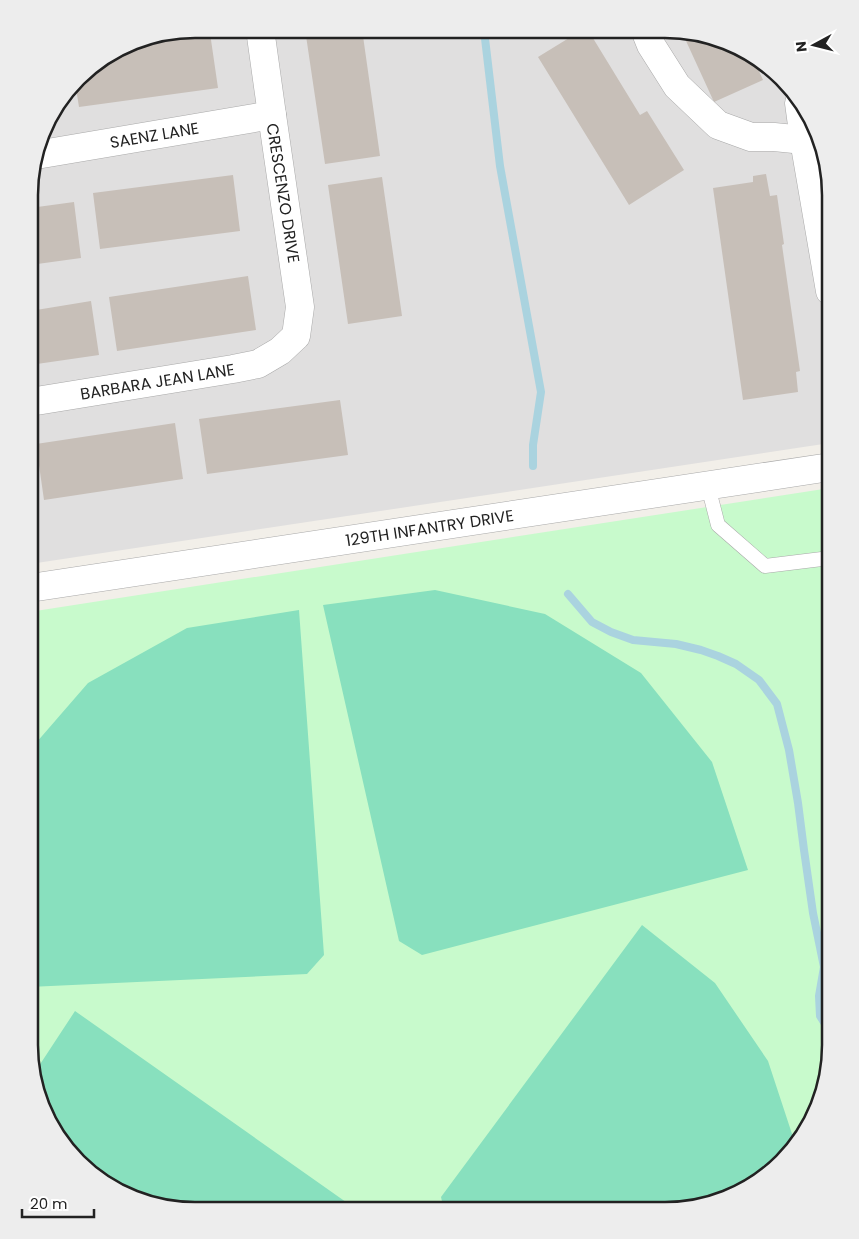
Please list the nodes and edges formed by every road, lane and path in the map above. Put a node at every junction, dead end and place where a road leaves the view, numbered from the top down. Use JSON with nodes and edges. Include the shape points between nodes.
{"nodes":[{"id":1,"x":648,"y":37,"type":"edge"},
{"id":2,"x":261,"y":38,"type":"edge"},
{"id":3,"x":272,"y":115,"type":"junction"},
{"id":4,"x":801,"y":118,"type":"edge"},
{"id":5,"x":804,"y":140,"type":"junction"},
{"id":6,"x":44,"y":154,"type":"edge"},
{"id":7,"x":822,"y":244,"type":"edge"},
{"id":8,"x":280,"y":350,"type":"joint"},
{"id":9,"x":37,"y":401,"type":"edge"},
{"id":10,"x":822,"y":468,"type":"edge"},
{"id":11,"x":708,"y":486,"type":"junction"},
{"id":12,"x":822,"y":559,"type":"edge"},
{"id":13,"x":37,"y":587,"type":"edge"}],
"edges":[{"from":1,"to":5,"type":"street","via":[[677,86],[718,126],[751,137]]},
{"from":2,"to":3,"type":"street","name":"CRESCENZO DRIVE"},
{"from":3,"to":6,"type":"street","name":"SAENZ LANE"},
{"from":3,"to":8,"type":"street","name":"CRESCENZO DRIVE","via":[[300,307],[296,336]]},
{"from":4,"to":5,"type":"street"},
{"from":5,"to":7,"type":"street"},
{"from":8,"to":9,"type":"street","name":"BARBARA JEAN LANE","via":[[258,364]]},
{"from":10,"to":11,"type":"street","name":"129TH INFANTRY DRIVE"},
{"from":11,"to":12,"type":"lane","via":[[718,525],[765,566]]},
{"from":11,"to":13,"type":"street","name":"129TH INFANTRY DRIVE"}]}
